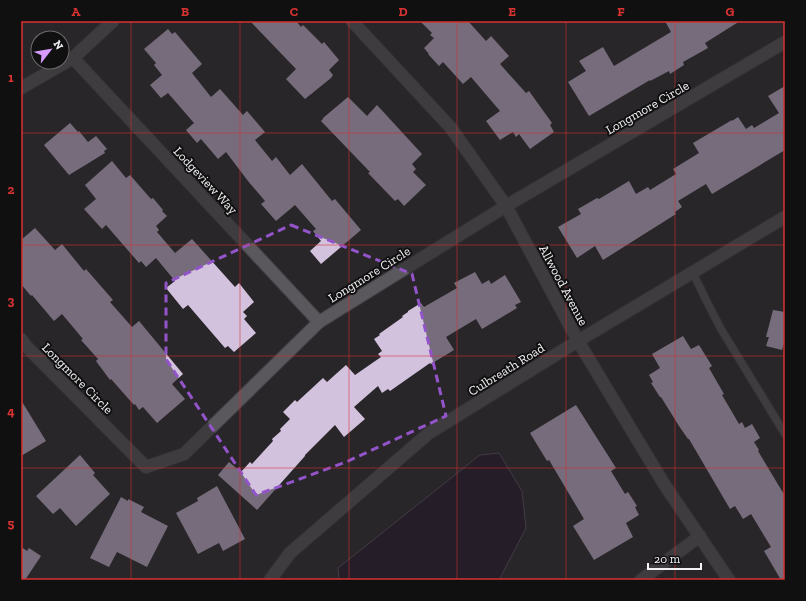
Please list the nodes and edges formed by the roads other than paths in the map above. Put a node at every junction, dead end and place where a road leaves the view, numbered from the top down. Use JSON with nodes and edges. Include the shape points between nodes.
{"nodes":[{"id":1,"x":113,"y":21,"type":"edge"},
{"id":2,"x":352,"y":21,"type":"edge"},
{"id":3,"x":785,"y":42,"type":"edge"},
{"id":4,"x":73,"y":58,"type":"junction"},
{"id":5,"x":21,"y":88,"type":"edge"},
{"id":6,"x":506,"y":206,"type":"junction"},
{"id":7,"x":785,"y":217,"type":"edge"},
{"id":8,"x":693,"y":273,"type":"junction"},
{"id":9,"x":319,"y":322,"type":"junction"},
{"id":10,"x":578,"y":341,"type":"junction"},
{"id":11,"x":23,"y":344,"type":"edge"},
{"id":12,"x":785,"y":434,"type":"edge"},
{"id":13,"x":700,"y":536,"type":"junction"},
{"id":14,"x":270,"y":580,"type":"edge"},
{"id":15,"x":641,"y":580,"type":"edge"},
{"id":16,"x":729,"y":580,"type":"edge"}],
"edges":[{"from":1,"to":4,"type":"street"},
{"from":2,"to":6,"type":"street","name":"Allwood Avenue","via":[[450,128]]},
{"from":3,"to":6,"type":"street","name":"Longmore Circle"},
{"from":4,"to":5,"type":"street"},
{"from":4,"to":9,"type":"street","name":"Lodgeview Way"},
{"from":6,"to":9,"type":"street","name":"Longmore Circle"},
{"from":6,"to":10,"type":"street","name":"Allwood Avenue"},
{"from":7,"to":8,"type":"street","name":"Culbreath Road"},
{"from":8,"to":10,"type":"street","name":"Culbreath Road"},
{"from":8,"to":12,"type":"lane","via":[[721,329]]},
{"from":9,"to":11,"type":"street","name":"Longmore Circle","via":[[184,454],[146,467]]},
{"from":10,"to":13,"type":"street","name":"Allwood Avenue","via":[[664,484]]},
{"from":10,"to":14,"type":"street","name":"Culbreath Road","via":[[429,433],[290,553]]},
{"from":13,"to":15,"type":"street"},
{"from":13,"to":16,"type":"street","name":"Allwood Avenue"}]}
